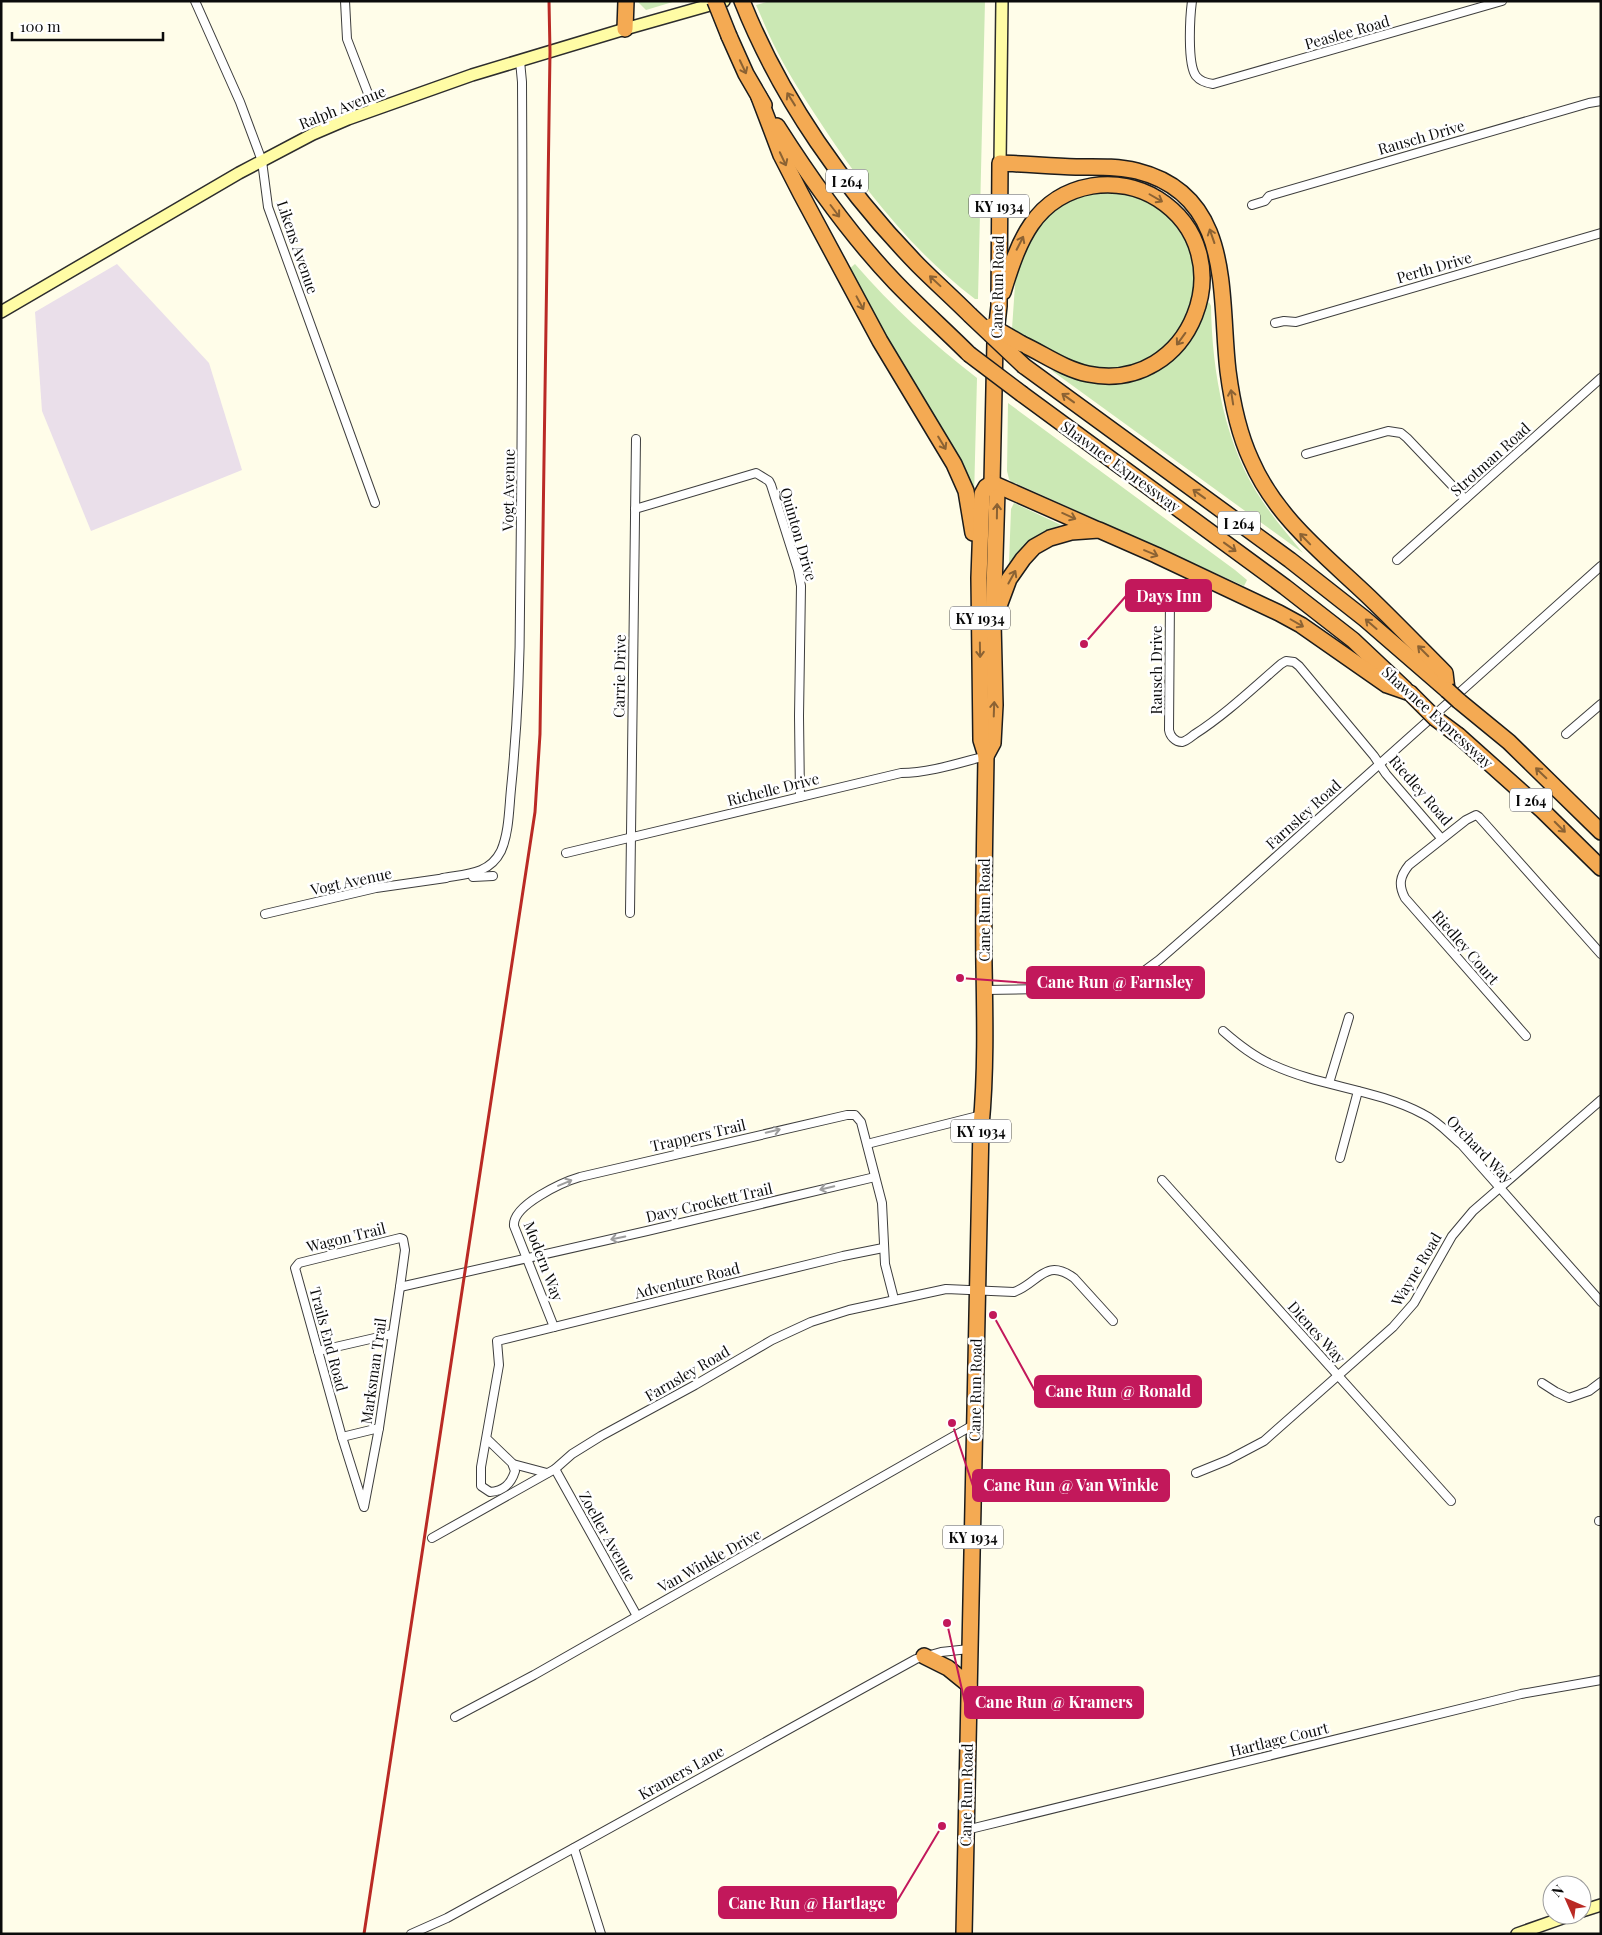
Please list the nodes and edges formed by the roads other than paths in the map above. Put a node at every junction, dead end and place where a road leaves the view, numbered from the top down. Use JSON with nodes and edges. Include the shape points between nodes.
{"nodes":[{"id":1,"x":195,"y":1,"type":"edge"},
{"id":2,"x":345,"y":1,"type":"edge"},
{"id":3,"x":626,"y":1,"type":"edge"},
{"id":4,"x":715,"y":1,"type":"edge"},
{"id":5,"x":724,"y":1,"type":"edge"},
{"id":6,"x":742,"y":1,"type":"edge"},
{"id":7,"x":1002,"y":1,"type":"edge"},
{"id":8,"x":1192,"y":1,"type":"edge"},
{"id":9,"x":1502,"y":1,"type":"edge"},
{"id":10,"x":625,"y":29,"type":"junction"},
{"id":11,"x":520,"y":61,"type":"junction"},
{"id":12,"x":759,"y":98,"type":"junction"},
{"id":13,"x":1601,"y":101,"type":"edge"},
{"id":14,"x":374,"y":108,"type":"junction"},
{"id":15,"x":262,"y":161,"type":"junction"},
{"id":16,"x":1000,"y":163,"type":"junction"},
{"id":17,"x":1252,"y":205,"type":"dead end"},
{"id":18,"x":1601,"y":234,"type":"edge"},
{"id":19,"x":999,"y":306,"type":"junction"},
{"id":20,"x":1,"y":312,"type":"edge"},
{"id":21,"x":970,"y":315,"type":"junction"},
{"id":22,"x":1275,"y":323,"type":"dead end"},
{"id":23,"x":1601,"y":378,"type":"edge"},
{"id":24,"x":636,"y":439,"type":"dead end"},
{"id":25,"x":1306,"y":454,"type":"dead end"},
{"id":26,"x":992,"y":483,"type":"junction"},
{"id":27,"x":1465,"y":499,"type":"junction"},
{"id":28,"x":375,"y":503,"type":"dead end"},
{"id":29,"x":635,"y":509,"type":"junction"},
{"id":30,"x":1099,"y":530,"type":"junction"},
{"id":31,"x":1397,"y":560,"type":"dead end"},
{"id":32,"x":1601,"y":566,"type":"edge"},
{"id":33,"x":979,"y":578,"type":"junction"},
{"id":34,"x":1170,"y":597,"type":"dead end"},
{"id":35,"x":993,"y":622,"type":"junction"},
{"id":36,"x":1289,"y":661,"type":"joint"},
{"id":37,"x":1447,"y":690,"type":"junction"},
{"id":38,"x":1410,"y":693,"type":"junction"},
{"id":39,"x":1601,"y":704,"type":"edge"},
{"id":40,"x":1566,"y":734,"type":"dead end"},
{"id":41,"x":986,"y":756,"type":"junction"},
{"id":42,"x":1379,"y":764,"type":"junction"},
{"id":43,"x":800,"y":797,"type":"junction"},
{"id":44,"x":1601,"y":832,"type":"edge"},
{"id":45,"x":631,"y":838,"type":"junction"},
{"id":46,"x":1441,"y":838,"type":"junction"},
{"id":47,"x":566,"y":854,"type":"dead end"},
{"id":48,"x":1601,"y":868,"type":"edge"},
{"id":49,"x":493,"y":876,"type":"dead end"},
{"id":50,"x":443,"y":878,"type":"junction"},
{"id":51,"x":630,"y":913,"type":"dead end"},
{"id":52,"x":265,"y":914,"type":"dead end"},
{"id":53,"x":1601,"y":954,"type":"edge"},
{"id":54,"x":985,"y":990,"type":"junction"},
{"id":55,"x":1349,"y":1017,"type":"dead end"},
{"id":56,"x":1223,"y":1031,"type":"dead end"},
{"id":57,"x":1526,"y":1036,"type":"dead end"},
{"id":58,"x":1329,"y":1083,"type":"junction"},
{"id":59,"x":1358,"y":1091,"type":"junction"},
{"id":60,"x":1601,"y":1100,"type":"edge"},
{"id":61,"x":982,"y":1115,"type":"junction"},
{"id":62,"x":867,"y":1144,"type":"junction"},
{"id":63,"x":1340,"y":1158,"type":"dead end"},
{"id":64,"x":875,"y":1177,"type":"junction"},
{"id":65,"x":1162,"y":1180,"type":"dead end"},
{"id":66,"x":1500,"y":1188,"type":"junction"},
{"id":67,"x":524,"y":1208,"type":"joint"},
{"id":68,"x":403,"y":1239,"type":"joint"},
{"id":69,"x":883,"y":1248,"type":"junction"},
{"id":70,"x":527,"y":1259,"type":"junction"},
{"id":71,"x":296,"y":1265,"type":"joint"},
{"id":72,"x":400,"y":1287,"type":"junction"},
{"id":73,"x":977,"y":1290,"type":"junction"},
{"id":74,"x":894,"y":1300,"type":"junction"},
{"id":75,"x":1601,"y":1302,"type":"edge"},
{"id":76,"x":1113,"y":1321,"type":"dead end"},
{"id":77,"x":554,"y":1327,"type":"junction"},
{"id":78,"x":392,"y":1334,"type":"junction"},
{"id":79,"x":318,"y":1352,"type":"junction"},
{"id":80,"x":1339,"y":1376,"type":"junction"},
{"id":81,"x":1601,"y":1382,"type":"edge"},
{"id":82,"x":1542,"y":1384,"type":"dead end"},
{"id":83,"x":975,"y":1424,"type":"junction"},
{"id":84,"x":379,"y":1428,"type":"junction"},
{"id":85,"x":342,"y":1438,"type":"junction"},
{"id":86,"x":487,"y":1438,"type":"junction"},
{"id":87,"x":513,"y":1464,"type":"junction"},
{"id":88,"x":555,"y":1469,"type":"junction"},
{"id":89,"x":547,"y":1473,"type":"junction"},
{"id":90,"x":1196,"y":1473,"type":"dead end"},
{"id":91,"x":1452,"y":1501,"type":"dead end"},
{"id":92,"x":364,"y":1507,"type":"joint"},
{"id":93,"x":432,"y":1538,"type":"dead end"},
{"id":94,"x":637,"y":1616,"type":"junction"},
{"id":95,"x":969,"y":1649,"type":"junction"},
{"id":96,"x":924,"y":1656,"type":"junction"},
{"id":97,"x":1601,"y":1680,"type":"edge"},
{"id":98,"x":969,"y":1684,"type":"junction"},
{"id":99,"x":455,"y":1717,"type":"dead end"},
{"id":100,"x":966,"y":1830,"type":"junction"},
{"id":101,"x":574,"y":1848,"type":"junction"},
{"id":102,"x":1543,"y":1925,"type":"edge"},
{"id":103,"x":411,"y":1934,"type":"edge"},
{"id":104,"x":601,"y":1934,"type":"edge"},
{"id":105,"x":964,"y":1934,"type":"edge"},
{"id":106,"x":1517,"y":1934,"type":"edge"}],
"edges":[{"from":1,"to":15,"type":"street","name":"Likens Avenue"},
{"from":2,"to":14,"type":"street","via":[[347,39]]},
{"from":3,"to":10,"type":"highway"},
{"from":4,"to":12,"type":"highway","name":"Shawnee Expressway","number":"I 264","one_way":true,"bridge":true},
{"from":5,"to":10,"type":"street","name":"Ralph Avenue"},
{"from":21,"to":6,"type":"highway","name":"Shawnee Expressway","number":"I 264","one_way":true,"via":[[918,265],[868,209],[829,157],[788,94]]},
{"from":7,"to":16,"type":"street","name":"Cane Run Road","number":"KY 1934"},
{"from":8,"to":9,"type":"street","name":"Peaslee Road","via":[[1191,64],[1200,80],[1218,84]]},
{"from":10,"to":11,"type":"street","name":"Ralph Avenue"},
{"from":11,"to":14,"type":"street","name":"Ralph Avenue"},
{"from":11,"to":50,"type":"street","name":"Vogt Avenue","via":[[524,273],[520,648],[516,733],[502,850],[492,864],[478,872]]},
{"from":12,"to":33,"type":"highway","one_way":true,"via":[[781,155],[801,194],[880,341],[963,482]]},
{"from":12,"to":38,"type":"highway","name":"Shawnee Expressway","number":"I 264","one_way":true,"bridge":true,"via":[[849,229],[895,282],[969,354],[1286,587],[1353,640]]},
{"from":13,"to":17,"type":"street","name":"Rausch Drive","via":[[1269,196],[1265,201]]},
{"from":14,"to":15,"type":"street","name":"Ralph Avenue","via":[[313,134]]},
{"from":15,"to":20,"type":"street","name":"Ralph Avenue"},
{"from":15,"to":28,"type":"street","name":"Likens Avenue","via":[[268,207]]},
{"from":16,"to":19,"type":"highway","name":"Cane Run Road","number":"KY 1934"},
{"from":37,"to":16,"type":"highway","one_way":true,"via":[[1445,673],[1308,542],[1285,516],[1254,468],[1234,410],[1216,250],[1210,229],[1197,208],[1168,183],[1136,171]]},
{"from":18,"to":22,"type":"street","name":"Perth Drive","via":[[1296,322]]},
{"from":19,"to":21,"type":"highway","one_way":true,"bridge":true,"via":[[1015,254],[1030,225],[1051,204],[1076,190],[1110,184],[1142,191],[1173,211],[1196,245],[1202,284],[1198,308],[1183,338],[1161,359],[1128,373],[1098,376],[1068,368]]},
{"from":19,"to":26,"type":"highway","name":"Cane Run Road","number":"KY 1934","via":[[995,342]]},
{"from":37,"to":21,"type":"highway","name":"Shawnee Expressway","number":"I 264","one_way":true,"bridge":true,"via":[[1365,618],[1304,571],[1024,366]]},
{"from":23,"to":27,"type":"street","name":"Strotman Road"},
{"from":24,"to":29,"type":"street","name":"Carrie Drive"},
{"from":25,"to":27,"type":"street","via":[[1379,432],[1395,431],[1407,438]]},
{"from":26,"to":30,"type":"highway","one_way":true},
{"from":26,"to":33,"type":"highway","name":"Cane Run Road","number":"KY 1934","via":[[982,494]]},
{"from":35,"to":26,"type":"highway","name":"Cane Run Road","number":"KY 1934","one_way":true,"via":[[997,491]]},
{"from":27,"to":31,"type":"street","name":"Strotman Road"},
{"from":29,"to":43,"type":"street","name":"Quinton Drive","via":[[756,473],[772,485],[801,586]]},
{"from":29,"to":45,"type":"street","name":"Carrie Drive"},
{"from":35,"to":30,"type":"highway","one_way":true,"via":[[1009,579],[1034,547],[1071,532]]},
{"from":30,"to":38,"type":"highway","one_way":true,"via":[[1279,613],[1387,685]]},
{"from":32,"to":42,"type":"street","name":"Farnsley Road"},
{"from":33,"to":41,"type":"highway","name":"Cane Run Road","number":"KY 1934","one_way":true,"via":[[980,740]]},
{"from":34,"to":36,"type":"street","name":"Rausch Drive","via":[[1169,730],[1175,740],[1186,741],[1217,720],[1281,664]]},
{"from":41,"to":35,"type":"highway","name":"Cane Run Road","number":"KY 1934","one_way":true,"via":[[993,743],[995,705]]},
{"from":36,"to":42,"type":"street","name":"Riedley Road","via":[[1305,673]]},
{"from":44,"to":37,"type":"highway","name":"Shawnee Expressway","number":"I 264","one_way":true,"bridge":true,"via":[[1509,742]]},
{"from":38,"to":48,"type":"highway","name":"Shawnee Expressway","number":"I 264","one_way":true,"bridge":true,"via":[[1544,812]]},
{"from":39,"to":40,"type":"street"},
{"from":41,"to":43,"type":"street","name":"Richelle Drive"},
{"from":41,"to":54,"type":"highway","name":"Cane Run Road","number":"KY 1934"},
{"from":42,"to":46,"type":"street","name":"Riedley Road"},
{"from":42,"to":54,"type":"street","name":"Farnsley Road","via":[[1159,960],[1132,980],[1102,988]]},
{"from":43,"to":45,"type":"street","name":"Richelle Drive"},
{"from":45,"to":47,"type":"street","name":"Richelle Drive"},
{"from":45,"to":51,"type":"street","name":"Carrie Drive"},
{"from":46,"to":53,"type":"street","name":"Riedley Road","via":[[1473,816],[1479,817]]},
{"from":46,"to":57,"type":"street","name":"Riedley Court","via":[[1405,870],[1400,881],[1401,889],[1405,898]]},
{"from":49,"to":50,"type":"street","name":"Vogt Avenue"},
{"from":50,"to":52,"type":"street","name":"Vogt Avenue","via":[[376,888]]},
{"from":54,"to":61,"type":"highway","name":"Cane Run Road","number":"KY 1934"},
{"from":55,"to":58,"type":"street"},
{"from":56,"to":58,"type":"street","name":"Orchard Way","via":[[1248,1052],[1273,1065]]},
{"from":58,"to":59,"type":"street","name":"Orchard Way"},
{"from":59,"to":63,"type":"street"},
{"from":59,"to":66,"type":"street","name":"Orchard Way","via":[[1424,1114],[1462,1145]]},
{"from":60,"to":66,"type":"street","name":"Wayne Road"},
{"from":61,"to":62,"type":"street"},
{"from":61,"to":73,"type":"highway","name":"Cane Run Road","number":"KY 1934"},
{"from":62,"to":64,"type":"street"},
{"from":67,"to":62,"type":"street","name":"Trappers Trail","one_way":true,"via":[[566,1181],[847,1115],[858,1116]]},
{"from":64,"to":69,"type":"street","via":[[882,1203]]},
{"from":64,"to":70,"type":"street","name":"Davy Crockett Trail","one_way":true},
{"from":65,"to":80,"type":"street","name":"Dienes Way"},
{"from":66,"to":75,"type":"street","name":"Orchard Way"},
{"from":66,"to":80,"type":"street","name":"Wayne Road","via":[[1461,1224],[1403,1318]]},
{"from":67,"to":70,"type":"street","name":"Modern Way","via":[[515,1216],[514,1226]]},
{"from":68,"to":71,"type":"street","name":"Wagon Trail","via":[[329,1254]]},
{"from":68,"to":72,"type":"street","name":"Marksman Trail","via":[[405,1250]]},
{"from":69,"to":74,"type":"street"},
{"from":69,"to":77,"type":"street","name":"Adventure Road"},
{"from":70,"to":72,"type":"street","name":"Davy Crockett Trail"},
{"from":70,"to":77,"type":"street","name":"Modern Way"},
{"from":71,"to":79,"type":"street","name":"Trails End Road"},
{"from":72,"to":78,"type":"street","name":"Marksman Trail"},
{"from":73,"to":74,"type":"street","name":"Farnsley Road","via":[[946,1289]]},
{"from":73,"to":76,"type":"street","name":"Farnsley Road","via":[[1014,1292],[1042,1273],[1061,1270],[1074,1278]]},
{"from":73,"to":83,"type":"highway","name":"Cane Run Road","number":"KY 1934"},
{"from":74,"to":88,"type":"street","name":"Farnsley Road","via":[[824,1317],[772,1340],[601,1436]]},
{"from":77,"to":86,"type":"street","name":"Adventure Road","via":[[497,1341],[499,1365]]},
{"from":78,"to":79,"type":"street"},
{"from":78,"to":84,"type":"street","name":"Marksman Trail"},
{"from":79,"to":85,"type":"street","name":"Trails End Road"},
{"from":80,"to":90,"type":"street","name":"Wayne Road","via":[[1264,1441]]},
{"from":80,"to":91,"type":"street","name":"Dienes Way"},
{"from":81,"to":82,"type":"street","via":[[1589,1391],[1569,1398]]},
{"from":83,"to":94,"type":"street","name":"Van Winkle Drive"},
{"from":83,"to":95,"type":"highway","name":"Cane Run Road","number":"KY 1934"},
{"from":84,"to":85,"type":"street"},
{"from":84,"to":92,"type":"street","name":"Marksman Trail"},
{"from":85,"to":92,"type":"street","name":"Trails End Road"},
{"from":86,"to":87,"type":"street"},
{"from":86,"to":87,"type":"street","via":[[481,1467],[484,1490],[496,1492],[512,1482],[516,1470]]},
{"from":87,"to":89,"type":"street"},
{"from":88,"to":89,"type":"street","name":"Farnsley Road"},
{"from":88,"to":94,"type":"street","name":"Zoeller Avenue"},
{"from":89,"to":93,"type":"street","name":"Farnsley Road"},
{"from":94,"to":99,"type":"street","name":"Van Winkle Drive"},
{"from":95,"to":96,"type":"street","name":"Kramers Lane"},
{"from":95,"to":98,"type":"highway","name":"Cane Run Road","number":"KY 1934"},
{"from":96,"to":98,"type":"highway"},
{"from":96,"to":101,"type":"street","name":"Kramers Lane"},
{"from":97,"to":100,"type":"street","name":"Hartlage Court","via":[[1521,1694]]},
{"from":98,"to":100,"type":"highway","name":"Cane Run Road","number":"KY 1934"},
{"from":100,"to":105,"type":"highway","name":"Cane Run Road","number":"KY 1934"},
{"from":101,"to":103,"type":"street","name":"Kramers Lane","via":[[447,1918]]},
{"from":101,"to":104,"type":"street"},
{"from":102,"to":106,"type":"street"}]}
